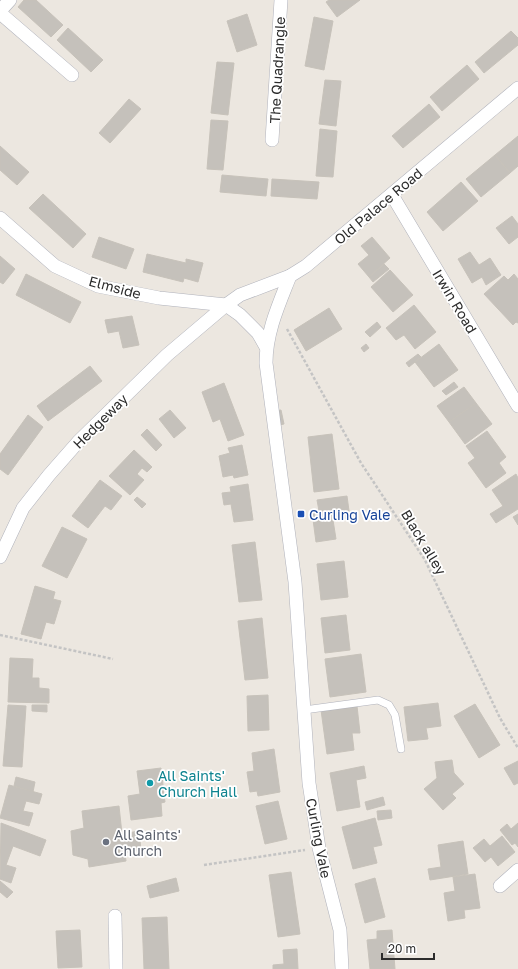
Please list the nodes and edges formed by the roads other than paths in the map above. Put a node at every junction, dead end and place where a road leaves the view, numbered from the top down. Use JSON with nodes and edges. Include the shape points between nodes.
{"nodes":[{"id":1,"x":10,"y":0,"type":"edge"},
{"id":2,"x":281,"y":0,"type":"edge"},
{"id":3,"x":0,"y":12,"type":"edge"},
{"id":4,"x":72,"y":75,"type":"dead end"},
{"id":5,"x":518,"y":88,"type":"edge"},
{"id":6,"x":272,"y":140,"type":"dead end"},
{"id":7,"x":392,"y":195,"type":"junction"},
{"id":8,"x":0,"y":218,"type":"edge"},
{"id":9,"x":290,"y":276,"type":"junction"},
{"id":10,"x":226,"y":305,"type":"junction"},
{"id":11,"x":266,"y":347,"type":"junction"},
{"id":12,"x":518,"y":406,"type":"edge"},
{"id":13,"x":0,"y":556,"type":"edge"},
{"id":14,"x":304,"y":710,"type":"junction"},
{"id":15,"x":401,"y":749,"type":"dead end"},
{"id":16,"x":518,"y":870,"type":"edge"},
{"id":17,"x":500,"y":886,"type":"dead end"},
{"id":18,"x":115,"y":916,"type":"dead end"},
{"id":19,"x":116,"y":969,"type":"edge"},
{"id":20,"x":342,"y":969,"type":"edge"}],
"edges":[{"from":1,"to":3,"type":"street"},
{"from":2,"to":6,"type":"street","name":"The Quadrangle"},
{"from":3,"to":4,"type":"street"},
{"from":5,"to":7,"type":"street","name":"Old Palace Road"},
{"from":7,"to":9,"type":"street","name":"Old Palace Road","via":[[306,266]]},
{"from":7,"to":12,"type":"street","name":"Irwin Road"},
{"from":8,"to":10,"type":"street","name":"Elmside","via":[[55,266],[98,286],[159,298]]},
{"from":9,"to":10,"type":"street","name":"Old Palace Road","via":[[246,293]]},
{"from":9,"to":11,"type":"street","name":"Curling Vale"},
{"from":10,"to":11,"type":"street","name":"Curling Vale","via":[[258,333]]},
{"from":10,"to":13,"type":"street","name":"Hedgeway","via":[[167,355],[78,442],[23,508]]},
{"from":11,"to":14,"type":"street","name":"Curling Vale","via":[[295,582]]},
{"from":14,"to":15,"type":"lane","via":[[378,700],[389,705],[395,715]]},
{"from":14,"to":20,"type":"street","name":"Curling Vale","via":[[309,783],[319,848],[340,930]]},
{"from":16,"to":17,"type":"street"},
{"from":18,"to":19,"type":"street"}]}
